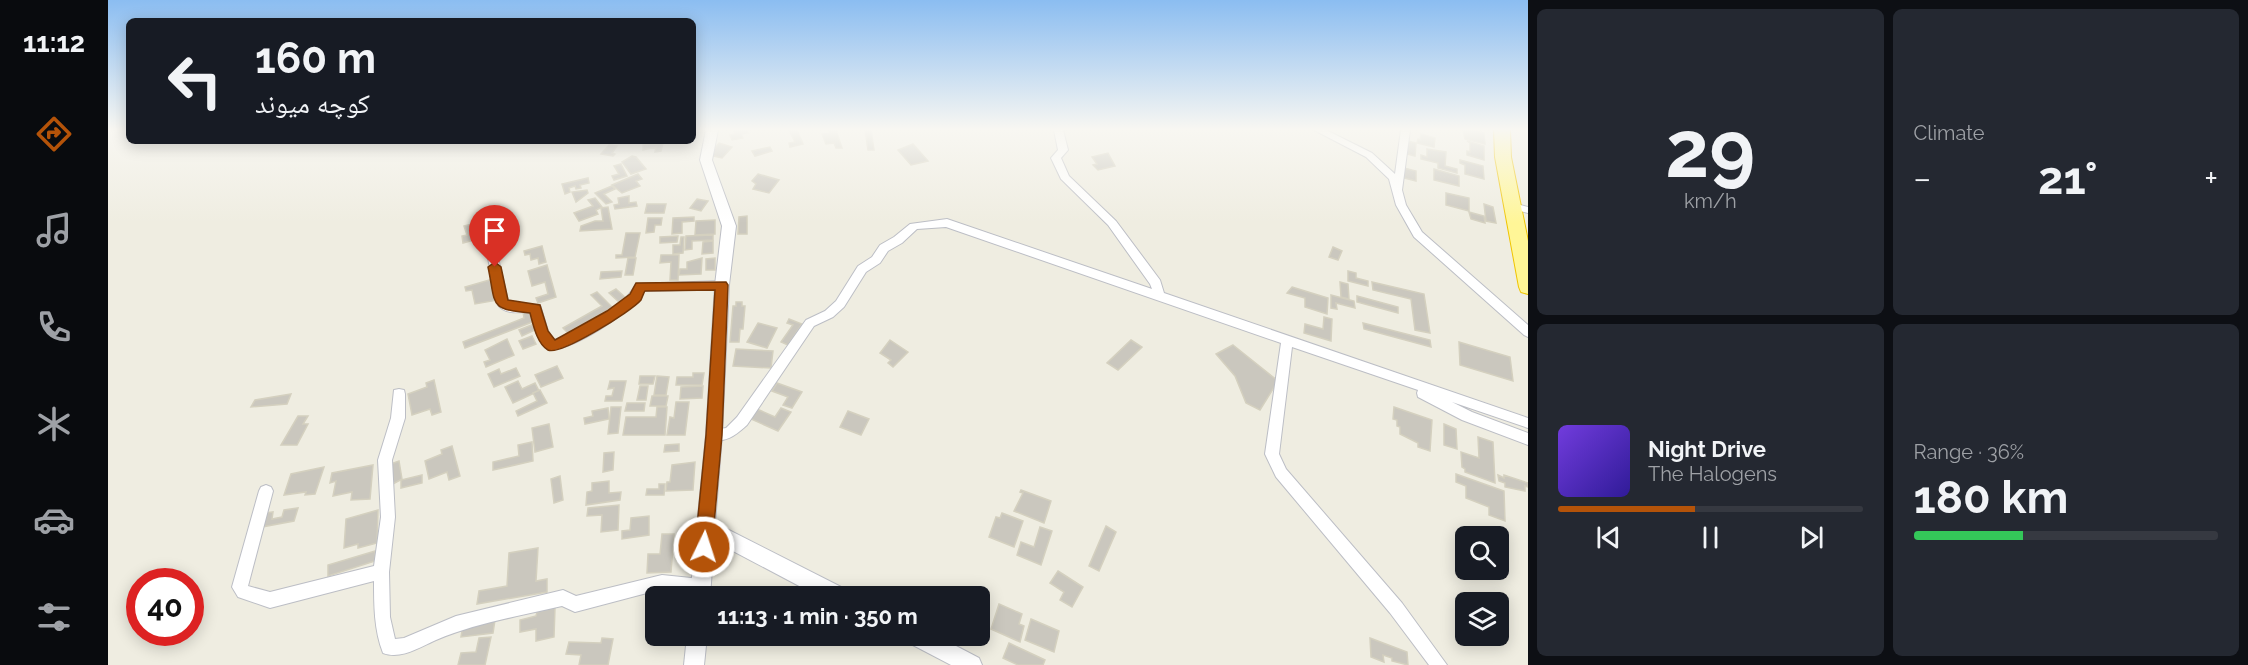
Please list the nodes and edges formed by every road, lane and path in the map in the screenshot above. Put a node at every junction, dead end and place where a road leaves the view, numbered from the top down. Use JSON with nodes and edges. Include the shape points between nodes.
{"nodes":[{"id":1,"x":706,"y":161,"type":"edge"},
{"id":2,"x":1057,"y":161,"type":"edge"},
{"id":3,"x":1375,"y":161,"type":"edge"},
{"id":4,"x":1402,"y":161,"type":"edge"},
{"id":5,"x":1504,"y":161,"type":"edge"},
{"id":6,"x":1398,"y":192,"type":"junction"},
{"id":7,"x":1520,"y":208,"type":"edge"},
{"id":8,"x":491,"y":249,"type":"dead end"},
{"id":9,"x":722,"y":285,"type":"junction"},
{"id":10,"x":1528,"y":287,"type":"edge"},
{"id":11,"x":1159,"y":297,"type":"junction"},
{"id":12,"x":1528,"y":332,"type":"edge"},
{"id":13,"x":1287,"y":340,"type":"junction"},
{"id":14,"x":1385,"y":372,"type":"junction"},
{"id":15,"x":399,"y":394,"type":"dead end"},
{"id":16,"x":1528,"y":423,"type":"edge"},
{"id":17,"x":714,"y":435,"type":"junction"},
{"id":18,"x":1528,"y":439,"type":"edge"},
{"id":19,"x":266,"y":492,"type":"dead end"},
{"id":20,"x":705,"y":527,"type":"junction"},
{"id":21,"x":381,"y":572,"type":"junction"},
{"id":22,"x":645,"y":586,"type":"edge"},
{"id":23,"x":646,"y":586,"type":"edge"},
{"id":24,"x":678,"y":586,"type":"edge"},
{"id":25,"x":701,"y":586,"type":"edge"},
{"id":26,"x":819,"y":586,"type":"edge"},
{"id":27,"x":696,"y":646,"type":"edge"},
{"id":28,"x":935,"y":646,"type":"edge"},
{"id":29,"x":694,"y":665,"type":"edge"},
{"id":30,"x":972,"y":665,"type":"edge"},
{"id":31,"x":1439,"y":665,"type":"edge"}],
"edges":[{"from":1,"to":9,"type":"street","via":[[729,226]]},
{"from":2,"to":11,"type":"street","via":[[1065,177],[1112,223],[1156,283]]},
{"from":3,"to":6,"type":"street","via":[[1394,178]]},
{"from":4,"to":6,"type":"street"},
{"from":5,"to":7,"type":"highway"},
{"from":6,"to":12,"type":"street","via":[[1418,234]]},
{"from":7,"to":10,"type":"highway"},
{"from":8,"to":9,"type":"street","via":[[502,302],[506,307],[536,308],[542,332],[551,346],[612,314],[635,297],[640,286]]},
{"from":9,"to":17,"type":"street"},
{"from":11,"to":13,"type":"street"},
{"from":11,"to":17,"type":"street","via":[[947,223],[914,226],[862,269],[840,304],[810,323],[742,421],[729,433]]},
{"from":13,"to":14,"type":"street"},
{"from":13,"to":31,"type":"street","via":[[1272,453],[1281,473],[1396,608]]},
{"from":14,"to":16,"type":"street"},
{"from":14,"to":18,"type":"street","via":[[1467,416]]},
{"from":15,"to":21,"type":"street","via":[[398,418],[385,460],[388,517]]},
{"from":17,"to":20,"type":"street"},
{"from":19,"to":21,"type":"street","via":[[240,587],[243,592],[270,600]]},
{"from":20,"to":25,"type":"street"},
{"from":20,"to":26,"type":"street"},
{"from":21,"to":22,"type":"street","via":[[382,617],[389,647],[404,646],[456,624],[563,598],[575,604]]},
{"from":23,"to":24,"type":"street","via":[[662,582]]},
{"from":27,"to":29,"type":"street"},
{"from":28,"to":30,"type":"street"}]}
